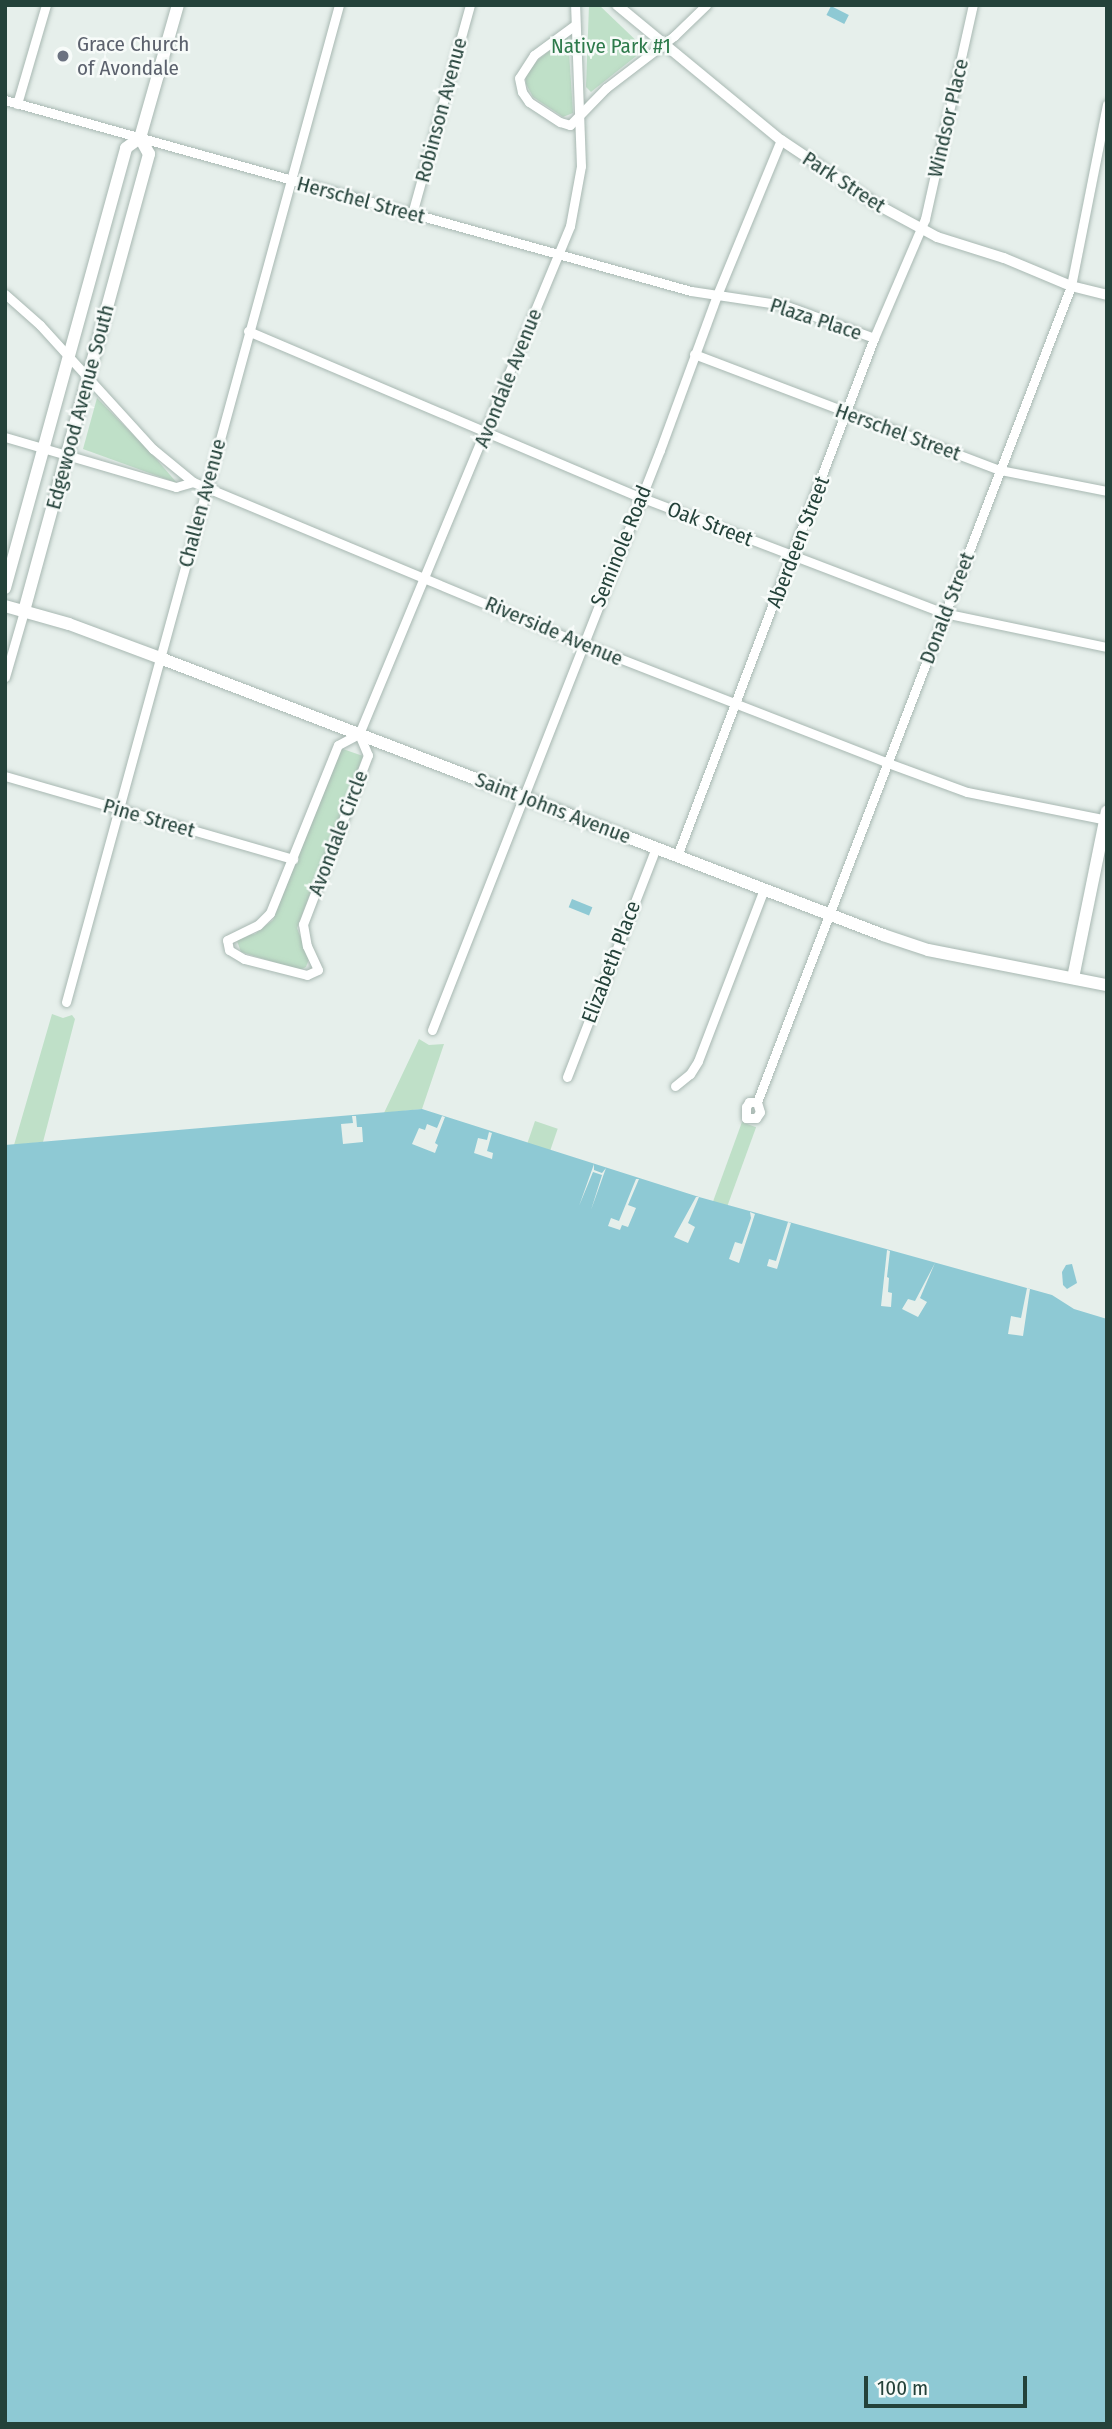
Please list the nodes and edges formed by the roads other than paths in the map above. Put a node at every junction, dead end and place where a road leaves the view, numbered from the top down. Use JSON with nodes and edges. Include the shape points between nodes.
{"nodes":[{"id":1,"x":46,"y":5,"type":"edge"},
{"id":2,"x":178,"y":5,"type":"edge"},
{"id":3,"x":339,"y":5,"type":"edge"},
{"id":4,"x":470,"y":5,"type":"edge"},
{"id":5,"x":575,"y":5,"type":"edge"},
{"id":6,"x":617,"y":5,"type":"edge"},
{"id":7,"x":706,"y":5,"type":"edge"},
{"id":8,"x":973,"y":5,"type":"edge"},
{"id":9,"x":575,"y":25,"type":"junction"},
{"id":10,"x":662,"y":43,"type":"junction"},
{"id":11,"x":5,"y":100,"type":"edge"},
{"id":12,"x":18,"y":104,"type":"junction"},
{"id":13,"x":1106,"y":110,"type":"edge"},
{"id":14,"x":578,"y":120,"type":"junction"},
{"id":15,"x":140,"y":138,"type":"junction"},
{"id":16,"x":781,"y":140,"type":"junction"},
{"id":17,"x":290,"y":180,"type":"junction"},
{"id":18,"x":412,"y":214,"type":"junction"},
{"id":19,"x":919,"y":228,"type":"junction"},
{"id":20,"x":559,"y":254,"type":"junction"},
{"id":21,"x":1070,"y":286,"type":"junction"},
{"id":22,"x":5,"y":294,"type":"edge"},
{"id":23,"x":717,"y":295,"type":"junction"},
{"id":24,"x":1107,"y":295,"type":"edge"},
{"id":25,"x":248,"y":331,"type":"junction"},
{"id":26,"x":874,"y":338,"type":"junction"},
{"id":27,"x":694,"y":354,"type":"junction"},
{"id":28,"x":69,"y":356,"type":"junction"},
{"id":29,"x":87,"y":377,"type":"junction"},
{"id":30,"x":848,"y":412,"type":"junction"},
{"id":31,"x":485,"y":432,"type":"junction"},
{"id":32,"x":5,"y":437,"type":"edge"},
{"id":33,"x":44,"y":448,"type":"junction"},
{"id":34,"x":66,"y":454,"type":"junction"},
{"id":35,"x":1000,"y":470,"type":"junction"},
{"id":36,"x":194,"y":482,"type":"junction"},
{"id":37,"x":206,"y":486,"type":"junction"},
{"id":38,"x":1107,"y":491,"type":"edge"},
{"id":39,"x":640,"y":497,"type":"junction"},
{"id":40,"x":793,"y":556,"type":"junction"},
{"id":41,"x":424,"y":577,"type":"junction"},
{"id":42,"x":5,"y":588,"type":"edge"},
{"id":43,"x":5,"y":606,"type":"edge"},
{"id":44,"x":24,"y":611,"type":"junction"},
{"id":45,"x":944,"y":613,"type":"junction"},
{"id":46,"x":583,"y":644,"type":"junction"},
{"id":47,"x":1107,"y":646,"type":"edge"},
{"id":48,"x":160,"y":658,"type":"junction"},
{"id":49,"x":5,"y":677,"type":"edge"},
{"id":50,"x":736,"y":705,"type":"junction"},
{"id":51,"x":359,"y":734,"type":"junction"},
{"id":52,"x":888,"y":763,"type":"junction"},
{"id":53,"x":5,"y":776,"type":"edge"},
{"id":54,"x":524,"y":797,"type":"junction"},
{"id":55,"x":118,"y":809,"type":"junction"},
{"id":56,"x":1106,"y":817,"type":"edge"},
{"id":57,"x":656,"y":847,"type":"junction"},
{"id":58,"x":677,"y":856,"type":"junction"},
{"id":59,"x":293,"y":859,"type":"junction"},
{"id":60,"x":764,"y":889,"type":"junction"},
{"id":61,"x":830,"y":914,"type":"junction"},
{"id":62,"x":1073,"y":978,"type":"junction"},
{"id":63,"x":1107,"y":985,"type":"edge"},
{"id":64,"x":66,"y":1002,"type":"dead end"},
{"id":65,"x":432,"y":1030,"type":"dead end"},
{"id":66,"x":567,"y":1077,"type":"dead end"},
{"id":67,"x":676,"y":1086,"type":"dead end"},
{"id":68,"x":757,"y":1102,"type":"dead end"}],
"edges":[{"from":1,"to":12,"type":"street"},
{"from":2,"to":15,"type":"main road","name":"Edgewood Avenue South"},
{"from":3,"to":17,"type":"street","name":"Challen Avenue"},
{"from":4,"to":18,"type":"street","name":"Robinson Avenue"},
{"from":5,"to":9,"type":"street","name":"Avondale Avenue"},
{"from":6,"to":10,"type":"street","name":"Park Street"},
{"from":7,"to":10,"type":"street"},
{"from":8,"to":19,"type":"street","name":"Windsor Place","via":[[925,219]]},
{"from":9,"to":14,"type":"street","name":"Avondale Avenue"},
{"from":9,"to":14,"type":"street","via":[[534,55],[519,78],[529,102],[559,122],[570,125]]},
{"from":10,"to":14,"type":"street","via":[[606,88]]},
{"from":10,"to":16,"type":"street","name":"Park Street"},
{"from":11,"to":12,"type":"street","name":"Herschel Street"},
{"from":12,"to":15,"type":"street","name":"Herschel Street"},
{"from":13,"to":21,"type":"street","name":"Donald Street"},
{"from":14,"to":20,"type":"street","name":"Avondale Avenue","via":[[579,183]]},
{"from":15,"to":17,"type":"street","name":"Herschel Street"},
{"from":15,"to":28,"type":"main road","name":"Edgewood Avenue South","via":[[127,148]]},
{"from":15,"to":29,"type":"main road","name":"Edgewood Avenue South","via":[[149,155]]},
{"from":16,"to":19,"type":"street","name":"Park Street"},
{"from":16,"to":23,"type":"street","name":"Seminole Road"},
{"from":17,"to":18,"type":"street","name":"Herschel Street"},
{"from":17,"to":25,"type":"street","name":"Challen Avenue"},
{"from":18,"to":20,"type":"street","name":"Herschel Street"},
{"from":19,"to":21,"type":"street","name":"Park Street"},
{"from":19,"to":26,"type":"street","name":"Aberdeen Street"},
{"from":20,"to":23,"type":"street","name":"Herschel Street"},
{"from":20,"to":31,"type":"street","name":"Avondale Avenue"},
{"from":21,"to":24,"type":"street","name":"Park Street"},
{"from":21,"to":35,"type":"street","name":"Donald Street"},
{"from":22,"to":28,"type":"street"},
{"from":23,"to":26,"type":"street","name":"Plaza Place","via":[[785,305]]},
{"from":23,"to":27,"type":"street","name":"Seminole Road"},
{"from":25,"to":31,"type":"street","name":"Oak Street"},
{"from":25,"to":37,"type":"street","name":"Challen Avenue"},
{"from":26,"to":30,"type":"street","name":"Aberdeen Street"},
{"from":27,"to":30,"type":"street","name":"Herschel Street"},
{"from":27,"to":39,"type":"street","name":"Seminole Road"},
{"from":28,"to":29,"type":"street"},
{"from":28,"to":33,"type":"main road","name":"Edgewood Avenue South"},
{"from":29,"to":34,"type":"main road","name":"Edgewood Avenue South"},
{"from":29,"to":36,"type":"street","via":[[153,449]]},
{"from":30,"to":35,"type":"street","name":"Herschel Street"},
{"from":30,"to":40,"type":"street","name":"Aberdeen Street"},
{"from":31,"to":39,"type":"street","name":"Oak Street"},
{"from":31,"to":41,"type":"street","name":"Avondale Avenue"},
{"from":32,"to":33,"type":"street","name":"Riverside Avenue"},
{"from":33,"to":34,"type":"street","name":"Riverside Avenue"},
{"from":33,"to":42,"type":"main road","name":"Edgewood Avenue South"},
{"from":34,"to":36,"type":"street","name":"Riverside Avenue","via":[[176,487]]},
{"from":34,"to":44,"type":"main road","name":"Edgewood Avenue South"},
{"from":35,"to":38,"type":"street","name":"Herschel Street"},
{"from":35,"to":45,"type":"street","name":"Donald Street"},
{"from":36,"to":37,"type":"street","name":"Riverside Avenue"},
{"from":37,"to":41,"type":"street","name":"Riverside Avenue"},
{"from":37,"to":48,"type":"street","name":"Challen Avenue"},
{"from":39,"to":40,"type":"street","name":"Oak Street"},
{"from":39,"to":46,"type":"street","name":"Seminole Road"},
{"from":40,"to":45,"type":"street","name":"Oak Street"},
{"from":40,"to":50,"type":"street","name":"Aberdeen Street"},
{"from":41,"to":46,"type":"street","name":"Riverside Avenue"},
{"from":41,"to":51,"type":"street","name":"Avondale Avenue"},
{"from":43,"to":44,"type":"main road","name":"Saint Johns Avenue"},
{"from":44,"to":48,"type":"main road","name":"Saint Johns Avenue"},
{"from":44,"to":49,"type":"street","name":"Edgewood Avenue South"},
{"from":45,"to":47,"type":"street","name":"Oak Street"},
{"from":45,"to":52,"type":"street","name":"Donald Street"},
{"from":46,"to":50,"type":"street","name":"Riverside Avenue"},
{"from":46,"to":54,"type":"street","name":"Seminole Road"},
{"from":48,"to":51,"type":"main road","name":"Saint Johns Avenue"},
{"from":48,"to":55,"type":"street","name":"Challen Avenue"},
{"from":50,"to":52,"type":"street","name":"Riverside Avenue"},
{"from":50,"to":58,"type":"street","name":"Aberdeen Street"},
{"from":51,"to":54,"type":"main road","name":"Saint Johns Avenue"},
{"from":51,"to":59,"type":"street","name":"Avondale Circle","via":[[338,745]]},
{"from":51,"to":59,"type":"street","name":"Avondale Circle","via":[[368,755],[303,924],[318,970],[307,975],[244,959],[229,950],[227,940],[258,925],[270,913]]},
{"from":52,"to":56,"type":"street","name":"Riverside Avenue","via":[[967,792]]},
{"from":52,"to":61,"type":"street","name":"Donald Street"},
{"from":53,"to":55,"type":"street","name":"Pine Street"},
{"from":54,"to":57,"type":"main road","name":"Saint Johns Avenue"},
{"from":54,"to":65,"type":"street","name":"Seminole Road"},
{"from":55,"to":59,"type":"street","name":"Pine Street"},
{"from":55,"to":64,"type":"street","name":"Challen Avenue"},
{"from":56,"to":62,"type":"main road"},
{"from":57,"to":58,"type":"main road","name":"Saint Johns Avenue"},
{"from":57,"to":66,"type":"street","name":"Elizabeth Place"},
{"from":58,"to":60,"type":"main road","name":"Saint Johns Avenue"},
{"from":60,"to":61,"type":"main road","name":"Saint Johns Avenue"},
{"from":60,"to":67,"type":"street","via":[[698,1061]]},
{"from":61,"to":62,"type":"main road","name":"Saint Johns Avenue","via":[[928,950]]},
{"from":61,"to":68,"type":"street","name":"Donald Street"},
{"from":62,"to":63,"type":"main road","name":"Saint Johns Avenue"}]}
